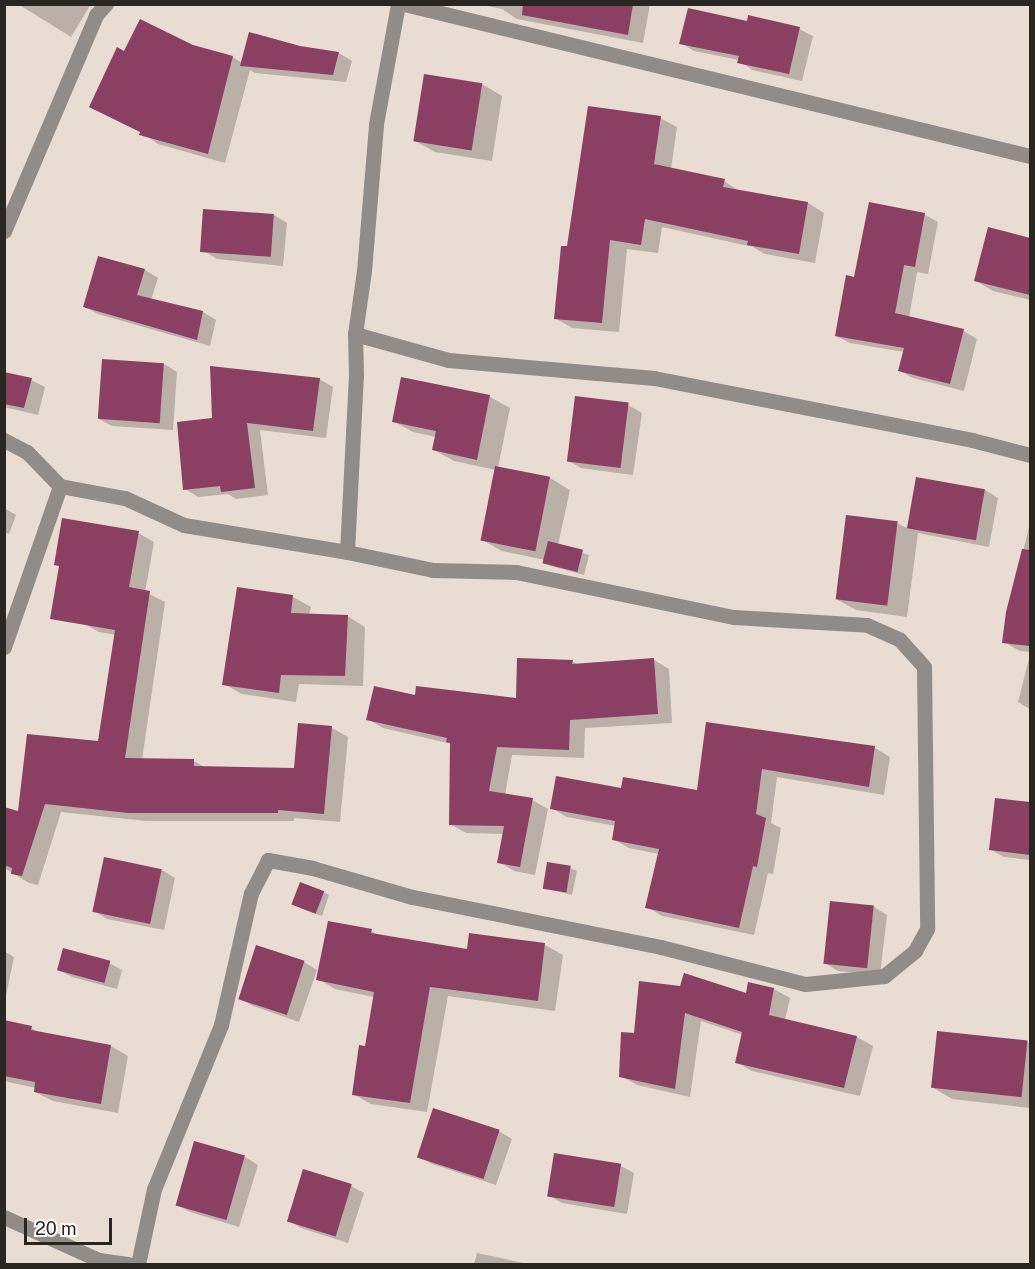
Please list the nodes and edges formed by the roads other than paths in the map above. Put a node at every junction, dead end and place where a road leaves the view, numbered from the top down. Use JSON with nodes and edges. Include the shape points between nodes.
{"nodes":[{"id":1,"x":106,"y":4,"type":"edge"},
{"id":2,"x":398,"y":4,"type":"edge"},
{"id":3,"x":404,"y":4,"type":"edge"},
{"id":4,"x":1030,"y":156,"type":"edge"},
{"id":5,"x":4,"y":231,"type":"edge"},
{"id":6,"x":355,"y":334,"type":"junction"},
{"id":7,"x":4,"y":440,"type":"edge"},
{"id":8,"x":1030,"y":455,"type":"edge"},
{"id":9,"x":60,"y":486,"type":"junction"},
{"id":10,"x":348,"y":552,"type":"junction"},
{"id":11,"x":4,"y":647,"type":"edge"},
{"id":12,"x":4,"y":1217,"type":"edge"},
{"id":13,"x":129,"y":1264,"type":"edge"},
{"id":14,"x":138,"y":1264,"type":"edge"}],
"edges":[{"from":1,"to":5,"type":"street","via":[[96,15]]},
{"from":2,"to":6,"type":"street","via":[[376,124]]},
{"from":3,"to":4,"type":"street"},
{"from":6,"to":8,"type":"street","via":[[448,360],[654,378]]},
{"from":6,"to":10,"type":"street"},
{"from":7,"to":9,"type":"street","via":[[27,452]]},
{"from":9,"to":10,"type":"street","via":[[125,498],[184,525]]},
{"from":9,"to":11,"type":"street"},
{"from":10,"to":14,"type":"street","via":[[433,570],[516,572],[734,617],[867,625],[900,640],[924,667],[927,929],[915,951],[884,976],[805,984],[661,947],[412,897],[313,868],[268,860],[251,893],[221,1025],[154,1189]]},
{"from":12,"to":13,"type":"street","via":[[99,1260]]}]}
